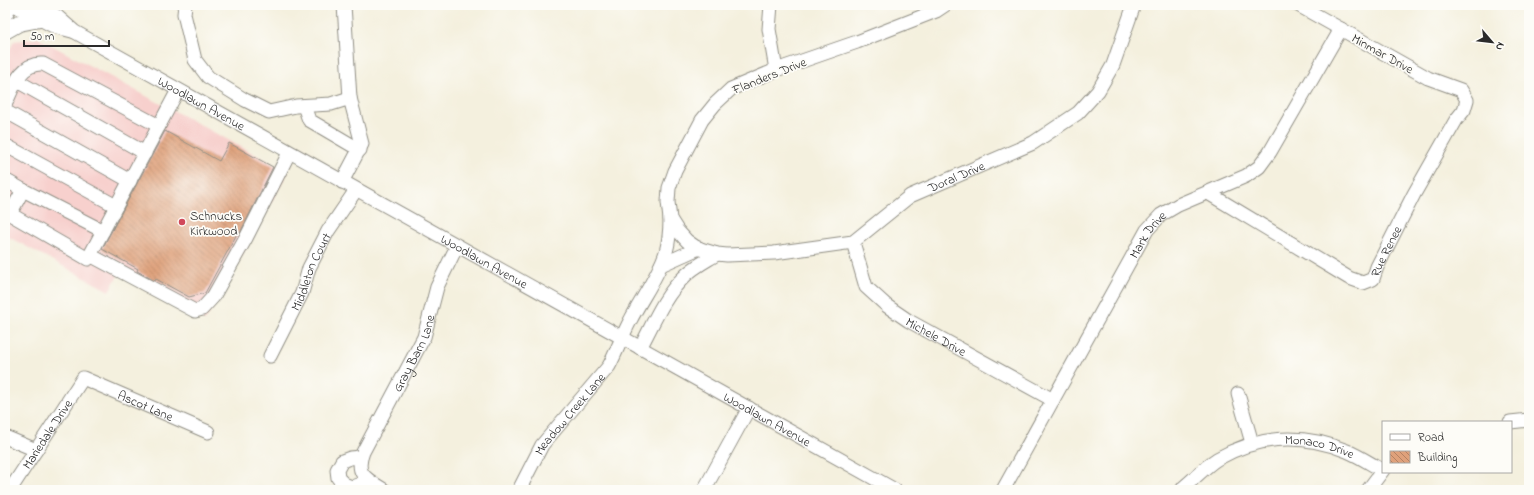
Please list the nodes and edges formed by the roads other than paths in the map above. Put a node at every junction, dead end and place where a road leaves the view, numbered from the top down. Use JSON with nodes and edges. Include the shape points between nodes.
{"nodes":[{"id":1,"x":9,"y":5,"type":"edge"},
{"id":2,"x":14,"y":5,"type":"edge"},
{"id":3,"x":186,"y":5,"type":"edge"},
{"id":4,"x":344,"y":5,"type":"edge"},
{"id":5,"x":771,"y":5,"type":"edge"},
{"id":6,"x":945,"y":5,"type":"edge"},
{"id":7,"x":1134,"y":5,"type":"edge"},
{"id":8,"x":1298,"y":5,"type":"edge"},
{"id":9,"x":41,"y":10,"type":"edge"},
{"id":10,"x":5,"y":13,"type":"edge"},
{"id":11,"x":1341,"y":29,"type":"junction"},
{"id":12,"x":5,"y":31,"type":"edge"},
{"id":13,"x":776,"y":70,"type":"junction"},
{"id":14,"x":17,"y":81,"type":"junction"},
{"id":15,"x":178,"y":90,"type":"junction"},
{"id":16,"x":350,"y":98,"type":"junction"},
{"id":17,"x":1467,"y":100,"type":"joint"},
{"id":18,"x":5,"y":105,"type":"edge"},
{"id":19,"x":304,"y":106,"type":"junction"},
{"id":20,"x":5,"y":111,"type":"edge"},
{"id":21,"x":159,"y":126,"type":"junction"},
{"id":22,"x":5,"y":145,"type":"edge"},
{"id":23,"x":360,"y":150,"type":"junction"},
{"id":24,"x":145,"y":153,"type":"junction"},
{"id":25,"x":289,"y":153,"type":"junction"},
{"id":26,"x":5,"y":180,"type":"edge"},
{"id":27,"x":130,"y":181,"type":"junction"},
{"id":28,"x":342,"y":182,"type":"junction"},
{"id":29,"x":23,"y":190,"type":"junction"},
{"id":30,"x":356,"y":190,"type":"junction"},
{"id":31,"x":1208,"y":192,"type":"junction"},
{"id":32,"x":116,"y":206,"type":"junction"},
{"id":33,"x":8,"y":218,"type":"edge"},
{"id":34,"x":670,"y":219,"type":"junction"},
{"id":35,"x":103,"y":231,"type":"junction"},
{"id":36,"x":853,"y":242,"type":"junction"},
{"id":37,"x":457,"y":246,"type":"junction"},
{"id":38,"x":699,"y":248,"type":"junction"},
{"id":39,"x":717,"y":254,"type":"junction"},
{"id":40,"x":90,"y":255,"type":"junction"},
{"id":41,"x":661,"y":265,"type":"junction"},
{"id":42,"x":623,"y":339,"type":"junction"},
{"id":43,"x":640,"y":348,"type":"junction"},
{"id":44,"x":270,"y":356,"type":"dead end"},
{"id":45,"x":83,"y":378,"type":"joint"},
{"id":46,"x":1238,"y":394,"type":"dead end"},
{"id":47,"x":1053,"y":400,"type":"junction"},
{"id":48,"x":749,"y":408,"type":"junction"},
{"id":49,"x":1529,"y":420,"type":"edge"},
{"id":50,"x":1512,"y":422,"type":"edge"},
{"id":51,"x":208,"y":432,"type":"dead end"},
{"id":52,"x":5,"y":437,"type":"edge"},
{"id":53,"x":1252,"y":443,"type":"junction"},
{"id":54,"x":36,"y":450,"type":"junction"},
{"id":55,"x":361,"y":457,"type":"junction"},
{"id":56,"x":1382,"y":469,"type":"edge"},
{"id":57,"x":1382,"y":471,"type":"edge"},
{"id":58,"x":368,"y":481,"type":"junction"},
{"id":59,"x":892,"y":489,"type":"edge"},
{"id":60,"x":10,"y":490,"type":"edge"},
{"id":61,"x":384,"y":490,"type":"edge"},
{"id":62,"x":518,"y":490,"type":"edge"},
{"id":63,"x":704,"y":490,"type":"edge"},
{"id":64,"x":1003,"y":490,"type":"edge"},
{"id":65,"x":1182,"y":490,"type":"edge"},
{"id":66,"x":1368,"y":490,"type":"edge"}],
"edges":[{"from":1,"to":10,"type":"main road"},
{"from":2,"to":9,"type":"street","name":"Woodlawn Avenue"},
{"from":3,"to":19,"type":"street","via":[[184,14],[195,60],[208,77],[269,112]]},
{"from":4,"to":16,"type":"street"},
{"from":5,"to":13,"type":"street","via":[[769,29]]},
{"from":6,"to":13,"type":"street","name":"Flanders Drive","via":[[936,11],[857,42]]},
{"from":7,"to":36,"type":"street","name":"Doral Drive","via":[[1113,65],[1098,91],[1078,113],[1033,143],[910,196]]},
{"from":8,"to":11,"type":"street","name":"Minmar Drive"},
{"from":9,"to":12,"type":"main road"},
{"from":9,"to":15,"type":"street","name":"Woodlawn Avenue","via":[[58,17],[75,32]]},
{"from":11,"to":17,"type":"street","name":"Minmar Drive","via":[[1428,78],[1461,90]]},
{"from":11,"to":31,"type":"street","name":"Mark Drive","via":[[1259,167],[1246,176]]},
{"from":13,"to":34,"type":"street","name":"Flanders Drive","via":[[731,89],[714,104],[702,120],[675,171],[669,188]]},
{"from":14,"to":18,"type":"street"},
{"from":14,"to":21,"type":"street","via":[[24,69],[33,64],[43,64]]},
{"from":14,"to":24,"type":"street"},
{"from":15,"to":21,"type":"street"},
{"from":15,"to":25,"type":"street","name":"Woodlawn Avenue"},
{"from":16,"to":19,"type":"street","via":[[331,104]]},
{"from":16,"to":23,"type":"street","via":[[362,144]]},
{"from":17,"to":31,"type":"street","name":"Rue Renee","via":[[1464,110],[1414,194],[1377,266],[1373,279],[1363,283],[1349,278]]},
{"from":19,"to":23,"type":"street","via":[[309,120]]},
{"from":20,"to":27,"type":"street"},
{"from":21,"to":24,"type":"street"},
{"from":22,"to":32,"type":"street"},
{"from":23,"to":28,"type":"street"},
{"from":24,"to":27,"type":"street"},
{"from":25,"to":28,"type":"street","name":"Woodlawn Avenue"},
{"from":25,"to":40,"type":"street","via":[[246,238],[213,297],[202,309],[194,311]]},
{"from":26,"to":29,"type":"street"},
{"from":27,"to":32,"type":"street"},
{"from":28,"to":30,"type":"street","name":"Woodlawn Avenue"},
{"from":29,"to":33,"type":"street"},
{"from":29,"to":35,"type":"street"},
{"from":30,"to":37,"type":"street","name":"Woodlawn Avenue"},
{"from":30,"to":44,"type":"street","name":"Middleton Court","via":[[309,268],[302,292]]},
{"from":31,"to":47,"type":"street","name":"Mark Drive","via":[[1178,204],[1161,215],[1147,230]]},
{"from":32,"to":35,"type":"street"},
{"from":33,"to":40,"type":"street","via":[[88,259]]},
{"from":34,"to":38,"type":"street","via":[[687,241]]},
{"from":34,"to":41,"type":"street","name":"Flanders Drive","via":[[670,234]]},
{"from":35,"to":40,"type":"street"},
{"from":36,"to":39,"type":"street","via":[[774,253]]},
{"from":36,"to":47,"type":"street","name":"Michele Drive","via":[[866,287],[887,306],[909,321]]},
{"from":37,"to":42,"type":"street","name":"Woodlawn Avenue"},
{"from":37,"to":55,"type":"street","name":"Gray Barn Lane","via":[[437,287],[424,337]]},
{"from":38,"to":39,"type":"street"},
{"from":38,"to":41,"type":"street"},
{"from":39,"to":43,"type":"street","via":[[684,276],[671,291]]},
{"from":41,"to":42,"type":"street","name":"Flanders Drive","via":[[629,322]]},
{"from":42,"to":43,"type":"street","name":"Woodlawn Avenue"},
{"from":42,"to":62,"type":"street","name":"Meadow Creek Lane","via":[[609,366],[542,445]]},
{"from":43,"to":48,"type":"street","name":"Woodlawn Avenue"},
{"from":45,"to":51,"type":"street","name":"Ascot Lane"},
{"from":45,"to":54,"type":"street","name":"Mariedale Drive"},
{"from":46,"to":53,"type":"street"},
{"from":47,"to":64,"type":"street","name":"Mark Drive"},
{"from":48,"to":59,"type":"street","name":"Woodlawn Avenue"},
{"from":48,"to":63,"type":"street"},
{"from":49,"to":50,"type":"street"},
{"from":52,"to":54,"type":"street"},
{"from":53,"to":56,"type":"street","name":"Monaco Drive","via":[[1282,438],[1319,441],[1348,451]]},
{"from":53,"to":65,"type":"street","name":"Monaco Drive","via":[[1216,460]]},
{"from":54,"to":60,"type":"street","name":"Mariedale Drive"},
{"from":55,"to":58,"type":"street","via":[[359,462],[362,474]]},
{"from":55,"to":58,"type":"street","via":[[342,461],[337,470],[338,478],[352,487]]},
{"from":57,"to":66,"type":"street"},
{"from":58,"to":61,"type":"street"}]}
